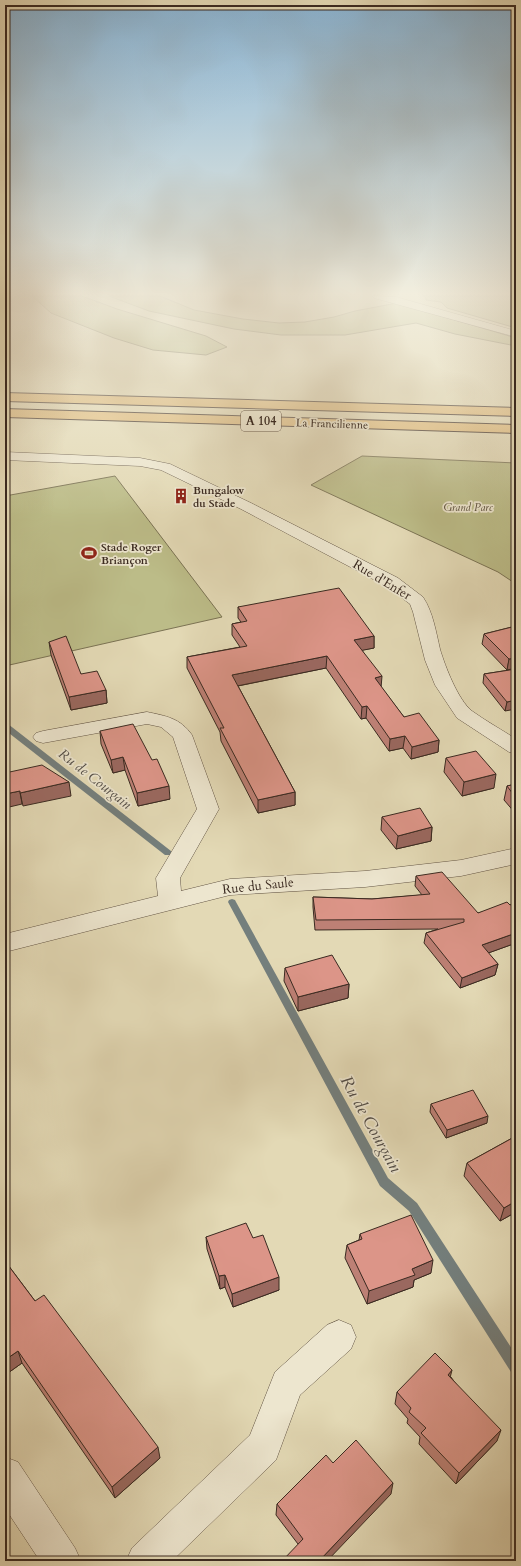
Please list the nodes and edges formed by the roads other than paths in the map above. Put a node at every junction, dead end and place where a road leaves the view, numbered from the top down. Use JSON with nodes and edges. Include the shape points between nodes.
{"nodes":[{"id":1,"x":5,"y":397,"type":"edge"},
{"id":2,"x":516,"y":412,"type":"edge"},
{"id":3,"x":5,"y":413,"type":"edge"},
{"id":4,"x":516,"y":429,"type":"edge"},
{"id":5,"x":5,"y":456,"type":"edge"},
{"id":6,"x":43,"y":737,"type":"dead end"},
{"id":7,"x":516,"y":748,"type":"edge"},
{"id":8,"x":516,"y":856,"type":"edge"},
{"id":9,"x":170,"y":902,"type":"junction"},
{"id":10,"x":5,"y":943,"type":"edge"},
{"id":11,"x":339,"y":1337,"type":"dead end"},
{"id":12,"x":5,"y":1475,"type":"edge"},
{"id":13,"x":62,"y":1561,"type":"edge"},
{"id":14,"x":146,"y":1561,"type":"edge"}],
"edges":[{"from":1,"to":2,"type":"highway","name":"La Francilienne","number":"A 104"},
{"from":3,"to":4,"type":"highway","name":"La Francilienne","number":"A 104"},
{"from":5,"to":7,"type":"street","name":"Rue d'Enfer","via":[[132,461],[165,467],[392,582],[417,601],[444,685],[464,714]]},
{"from":6,"to":9,"type":"street","via":[[147,718],[166,722],[182,735],[208,809],[168,878]]},
{"from":8,"to":9,"type":"street","name":"Rue du Saule","via":[[461,868],[365,879],[230,887]]},
{"from":9,"to":10,"type":"street","name":"Rue du Saule"},
{"from":11,"to":14,"type":"street","via":[[288,1384],[263,1447]]},
{"from":12,"to":13,"type":"street"}]}
